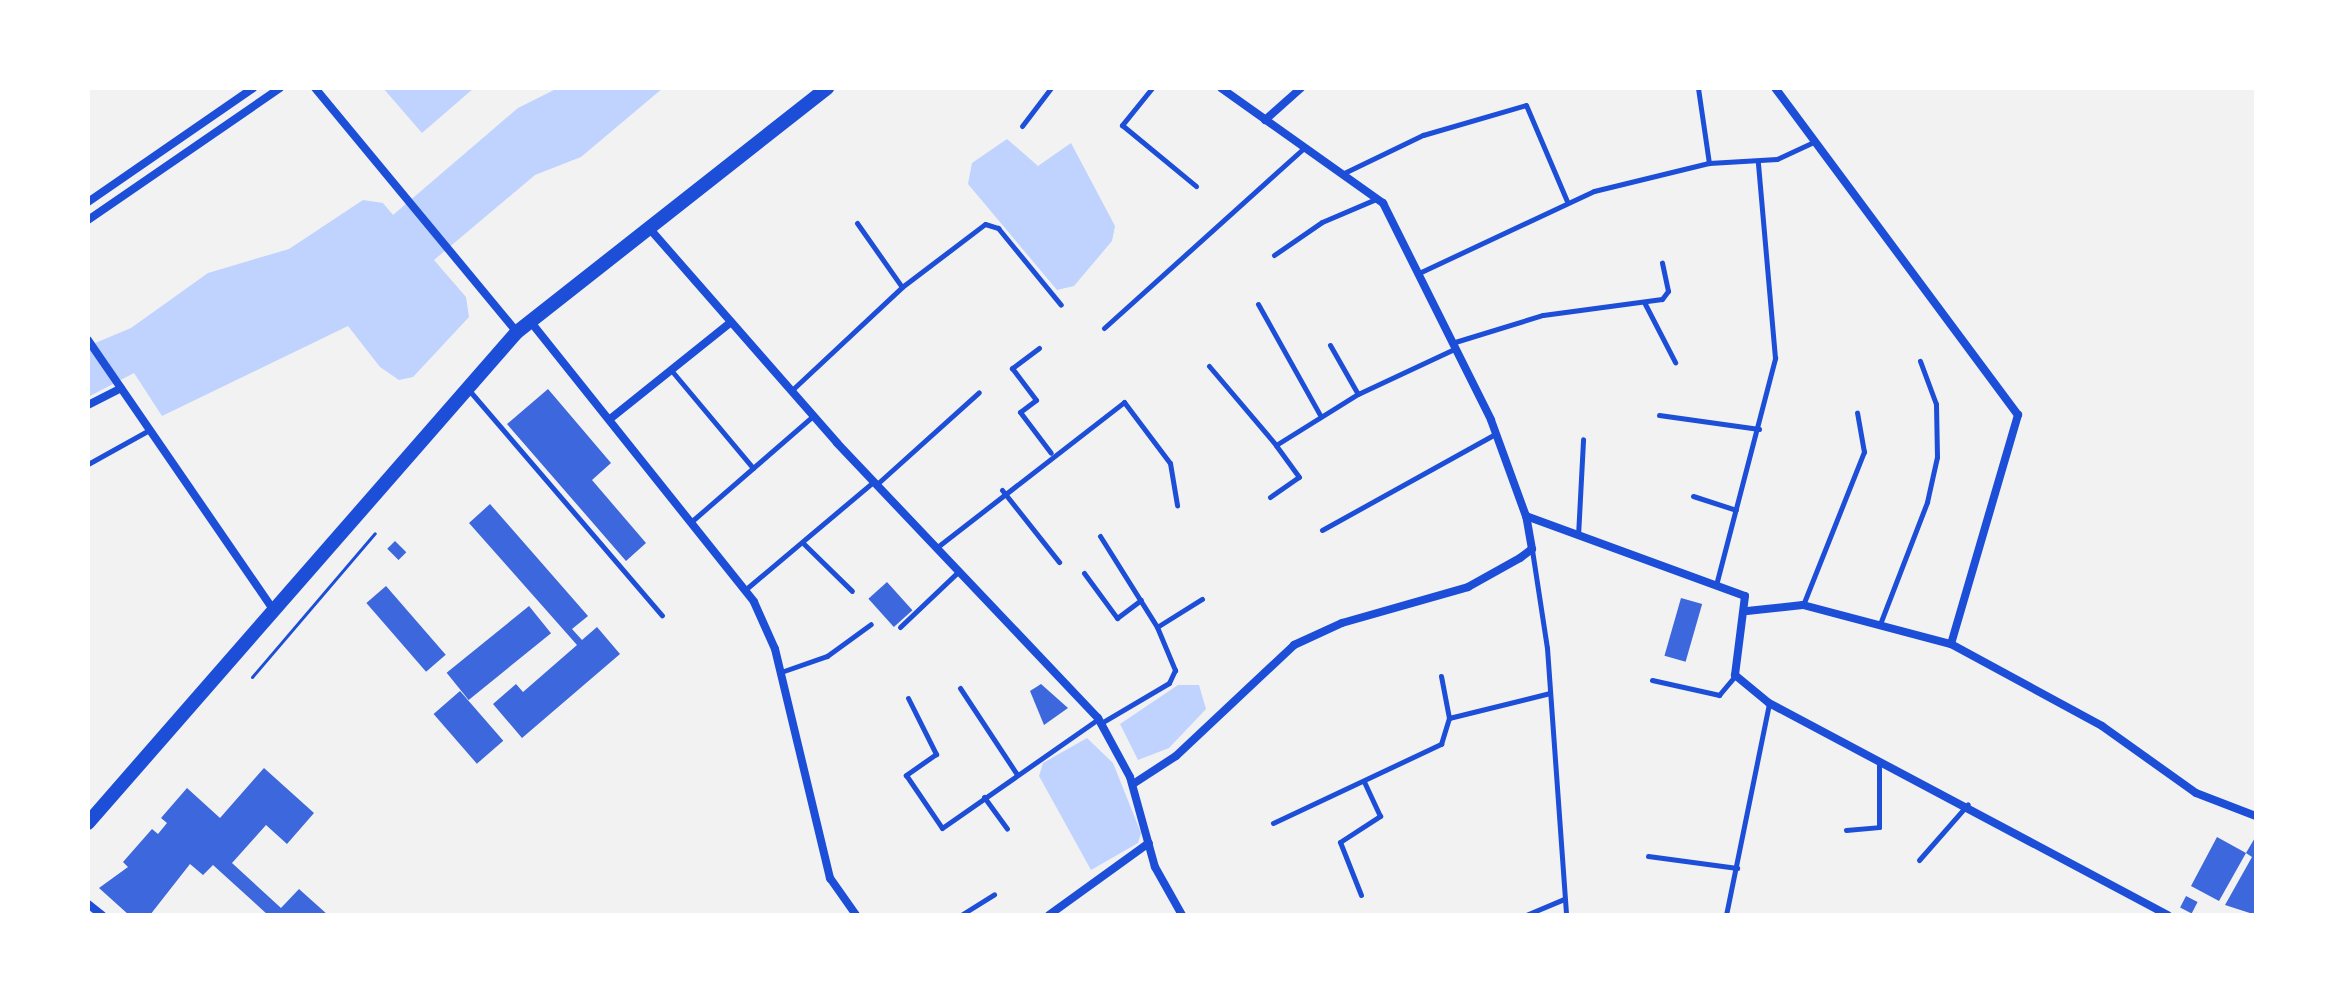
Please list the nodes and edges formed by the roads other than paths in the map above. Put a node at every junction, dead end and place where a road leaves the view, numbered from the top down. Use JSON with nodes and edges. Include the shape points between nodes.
{"nodes":[{"id":1,"x":253,"y":88,"type":"edge"},
{"id":2,"x":280,"y":88,"type":"edge"},
{"id":3,"x":315,"y":88,"type":"edge"},
{"id":4,"x":827,"y":88,"type":"edge"},
{"id":5,"x":1051,"y":88,"type":"edge"},
{"id":6,"x":1152,"y":88,"type":"edge"},
{"id":7,"x":1221,"y":88,"type":"edge"},
{"id":8,"x":1301,"y":88,"type":"edge"},
{"id":9,"x":1698,"y":88,"type":"edge"},
{"id":10,"x":1775,"y":88,"type":"edge"},
{"id":11,"x":1265,"y":120,"type":"junction"},
{"id":12,"x":1022,"y":126,"type":"dead end"},
{"id":13,"x":1812,"y":143,"type":"junction"},
{"id":14,"x":1304,"y":148,"type":"junction"},
{"id":15,"x":158,"y":153,"type":"junction"},
{"id":16,"x":1709,"y":163,"type":"junction"},
{"id":17,"x":1758,"y":163,"type":"junction"},
{"id":18,"x":166,"y":166,"type":"junction"},
{"id":19,"x":1344,"y":173,"type":"junction"},
{"id":20,"x":1196,"y":186,"type":"dead end"},
{"id":21,"x":1377,"y":199,"type":"junction"},
{"id":22,"x":1567,"y":201,"type":"junction"},
{"id":23,"x":88,"y":202,"type":"edge"},
{"id":24,"x":88,"y":220,"type":"edge"},
{"id":25,"x":857,"y":223,"type":"dead end"},
{"id":26,"x":646,"y":224,"type":"junction"},
{"id":27,"x":1274,"y":255,"type":"dead end"},
{"id":28,"x":1662,"y":263,"type":"dead end"},
{"id":29,"x":1421,"y":272,"type":"junction"},
{"id":30,"x":902,"y":287,"type":"junction"},
{"id":31,"x":1644,"y":302,"type":"junction"},
{"id":32,"x":1258,"y":304,"type":"dead end"},
{"id":33,"x":1061,"y":305,"type":"dead end"},
{"id":34,"x":530,"y":321,"type":"junction"},
{"id":35,"x":731,"y":322,"type":"junction"},
{"id":36,"x":1104,"y":328,"type":"dead end"},
{"id":37,"x":517,"y":332,"type":"junction"},
{"id":38,"x":88,"y":340,"type":"edge"},
{"id":39,"x":1330,"y":345,"type":"dead end"},
{"id":40,"x":1456,"y":345,"type":"junction"},
{"id":41,"x":1039,"y":348,"type":"dead end"},
{"id":42,"x":1920,"y":361,"type":"dead end"},
{"id":43,"x":1675,"y":362,"type":"dead end"},
{"id":44,"x":1209,"y":366,"type":"dead end"},
{"id":45,"x":671,"y":370,"type":"junction"},
{"id":46,"x":465,"y":385,"type":"junction"},
{"id":47,"x":121,"y":388,"type":"junction"},
{"id":48,"x":791,"y":391,"type":"junction"},
{"id":49,"x":979,"y":392,"type":"dead end"},
{"id":50,"x":1358,"y":394,"type":"junction"},
{"id":51,"x":88,"y":405,"type":"edge"},
{"id":52,"x":1857,"y":413,"type":"dead end"},
{"id":53,"x":1320,"y":415,"type":"junction"},
{"id":54,"x":1659,"y":415,"type":"dead end"},
{"id":55,"x":813,"y":416,"type":"junction"},
{"id":56,"x":610,"y":419,"type":"junction"},
{"id":57,"x":150,"y":429,"type":"junction"},
{"id":58,"x":1759,"y":429,"type":"junction"},
{"id":59,"x":1495,"y":434,"type":"junction"},
{"id":60,"x":1583,"y":439,"type":"dead end"},
{"id":61,"x":1276,"y":445,"type":"junction"},
{"id":62,"x":1051,"y":453,"type":"junction"},
{"id":63,"x":88,"y":464,"type":"edge"},
{"id":64,"x":753,"y":468,"type":"junction"},
{"id":65,"x":874,"y":483,"type":"junction"},
{"id":66,"x":1002,"y":490,"type":"junction"},
{"id":67,"x":1693,"y":496,"type":"dead end"},
{"id":68,"x":1270,"y":497,"type":"dead end"},
{"id":69,"x":1177,"y":505,"type":"dead end"},
{"id":70,"x":1736,"y":510,"type":"junction"},
{"id":71,"x":1526,"y":516,"type":"junction"},
{"id":72,"x":692,"y":521,"type":"junction"},
{"id":73,"x":1322,"y":530,"type":"dead end"},
{"id":74,"x":1100,"y":536,"type":"dead end"},
{"id":75,"x":1578,"y":537,"type":"junction"},
{"id":76,"x":804,"y":544,"type":"junction"},
{"id":77,"x":935,"y":548,"type":"junction"},
{"id":78,"x":1532,"y":549,"type":"junction"},
{"id":79,"x":1059,"y":562,"type":"dead end"},
{"id":80,"x":958,"y":572,"type":"junction"},
{"id":81,"x":1084,"y":573,"type":"dead end"},
{"id":82,"x":1716,"y":586,"type":"junction"},
{"id":83,"x":746,"y":589,"type":"junction"},
{"id":84,"x":852,"y":591,"type":"dead end"},
{"id":85,"x":1202,"y":599,"type":"dead end"},
{"id":86,"x":1141,"y":600,"type":"junction"},
{"id":87,"x":1803,"y":605,"type":"junction"},
{"id":88,"x":273,"y":609,"type":"junction"},
{"id":89,"x":1747,"y":611,"type":"junction"},
{"id":90,"x":662,"y":615,"type":"dead end"},
{"id":91,"x":871,"y":624,"type":"dead end"},
{"id":92,"x":1880,"y":625,"type":"junction"},
{"id":93,"x":900,"y":627,"type":"dead end"},
{"id":94,"x":1157,"y":627,"type":"junction"},
{"id":95,"x":1951,"y":644,"type":"junction"},
{"id":96,"x":781,"y":672,"type":"junction"},
{"id":97,"x":1735,"y":675,"type":"junction"},
{"id":98,"x":1441,"y":676,"type":"dead end"},
{"id":99,"x":1652,"y":680,"type":"dead end"},
{"id":100,"x":960,"y":688,"type":"dead end"},
{"id":101,"x":1550,"y":693,"type":"junction"},
{"id":102,"x":908,"y":698,"type":"dead end"},
{"id":103,"x":1769,"y":703,"type":"junction"},
{"id":104,"x":1449,"y":718,"type":"junction"},
{"id":105,"x":1100,"y":721,"type":"junction"},
{"id":106,"x":1879,"y":758,"type":"junction"},
{"id":107,"x":1016,"y":773,"type":"junction"},
{"id":108,"x":1364,"y":781,"type":"junction"},
{"id":109,"x":1133,"y":784,"type":"junction"},
{"id":110,"x":984,"y":797,"type":"junction"},
{"id":111,"x":1968,"y":804,"type":"junction"},
{"id":112,"x":2256,"y":816,"type":"edge"},
{"id":113,"x":88,"y":823,"type":"edge"},
{"id":114,"x":1273,"y":823,"type":"dead end"},
{"id":115,"x":1007,"y":829,"type":"dead end"},
{"id":116,"x":1846,"y":830,"type":"dead end"},
{"id":117,"x":1149,"y":843,"type":"junction"},
{"id":118,"x":1648,"y":856,"type":"dead end"},
{"id":119,"x":1919,"y":860,"type":"dead end"},
{"id":120,"x":1737,"y":868,"type":"junction"},
{"id":121,"x":994,"y":894,"type":"dead end"},
{"id":122,"x":1361,"y":895,"type":"dead end"},
{"id":123,"x":1564,"y":899,"type":"junction"},
{"id":124,"x":88,"y":904,"type":"edge"},
{"id":125,"x":102,"y":915,"type":"edge"},
{"id":126,"x":856,"y":915,"type":"edge"},
{"id":127,"x":961,"y":915,"type":"edge"},
{"id":128,"x":1049,"y":915,"type":"edge"},
{"id":129,"x":1182,"y":915,"type":"edge"},
{"id":130,"x":1526,"y":915,"type":"edge"},
{"id":131,"x":1566,"y":915,"type":"edge"},
{"id":132,"x":1726,"y":915,"type":"edge"},
{"id":133,"x":2168,"y":915,"type":"edge"}],
"edges":[{"from":1,"to":15,"type":"street"},
{"from":2,"to":18,"type":"street"},
{"from":3,"to":37,"type":"street"},
{"from":4,"to":26,"type":"main road"},
{"from":5,"to":12,"type":"lane"},
{"from":6,"to":20,"type":"lane","via":[[1122,125]]},
{"from":7,"to":11,"type":"street"},
{"from":8,"to":11,"type":"street"},
{"from":9,"to":16,"type":"lane"},
{"from":10,"to":13,"type":"street"},
{"from":11,"to":14,"type":"street"},
{"from":13,"to":17,"type":"lane"},
{"from":13,"to":95,"type":"street","via":[[2018,415]]},
{"from":14,"to":19,"type":"street"},
{"from":14,"to":36,"type":"lane"},
{"from":15,"to":18,"type":"street"},
{"from":15,"to":23,"type":"street"},
{"from":16,"to":17,"type":"lane"},
{"from":16,"to":22,"type":"lane"},
{"from":17,"to":58,"type":"lane","via":[[1775,327]]},
{"from":18,"to":24,"type":"street"},
{"from":19,"to":21,"type":"street"},
{"from":19,"to":22,"type":"lane","via":[[1423,135],[1526,105]]},
{"from":21,"to":27,"type":"lane","via":[[1322,222]]},
{"from":21,"to":29,"type":"street"},
{"from":22,"to":29,"type":"lane"},
{"from":25,"to":30,"type":"lane"},
{"from":26,"to":34,"type":"main road"},
{"from":26,"to":35,"type":"street"},
{"from":28,"to":31,"type":"lane","via":[[1667,294]]},
{"from":29,"to":40,"type":"street"},
{"from":30,"to":33,"type":"lane","via":[[992,225]]},
{"from":30,"to":48,"type":"lane"},
{"from":31,"to":40,"type":"lane","via":[[1543,315]]},
{"from":31,"to":43,"type":"lane"},
{"from":32,"to":53,"type":"lane"},
{"from":34,"to":37,"type":"main road"},
{"from":34,"to":56,"type":"street"},
{"from":35,"to":45,"type":"street"},
{"from":35,"to":48,"type":"street"},
{"from":37,"to":46,"type":"main road"},
{"from":38,"to":47,"type":"street"},
{"from":39,"to":50,"type":"lane"},
{"from":40,"to":50,"type":"lane"},
{"from":40,"to":59,"type":"street"},
{"from":41,"to":62,"type":"lane","via":[[1012,368],[1036,400],[1020,412]]},
{"from":42,"to":92,"type":"lane","via":[[1936,404],[1937,457],[1927,502]]},
{"from":44,"to":61,"type":"lane"},
{"from":45,"to":56,"type":"street"},
{"from":45,"to":64,"type":"lane"},
{"from":46,"to":88,"type":"main road"},
{"from":46,"to":90,"type":"lane"},
{"from":47,"to":51,"type":"street"},
{"from":47,"to":57,"type":"street"},
{"from":48,"to":55,"type":"street"},
{"from":49,"to":65,"type":"lane"},
{"from":50,"to":53,"type":"lane"},
{"from":52,"to":87,"type":"lane","via":[[1864,452]]},
{"from":53,"to":61,"type":"lane"},
{"from":54,"to":58,"type":"lane"},
{"from":55,"to":64,"type":"lane"},
{"from":55,"to":65,"type":"street"},
{"from":56,"to":72,"type":"street"},
{"from":57,"to":63,"type":"lane"},
{"from":57,"to":88,"type":"street"},
{"from":58,"to":70,"type":"lane"},
{"from":59,"to":71,"type":"street"},
{"from":59,"to":73,"type":"lane"},
{"from":60,"to":75,"type":"lane"},
{"from":61,"to":68,"type":"lane","via":[[1299,477]]},
{"from":62,"to":66,"type":"lane"},
{"from":62,"to":69,"type":"lane","via":[[1130,404],[1170,463]]},
{"from":64,"to":72,"type":"lane"},
{"from":65,"to":76,"type":"lane"},
{"from":65,"to":77,"type":"street"},
{"from":66,"to":77,"type":"lane"},
{"from":66,"to":79,"type":"lane"},
{"from":67,"to":70,"type":"lane"},
{"from":70,"to":82,"type":"lane"},
{"from":71,"to":75,"type":"street"},
{"from":71,"to":78,"type":"street"},
{"from":72,"to":83,"type":"street"},
{"from":74,"to":86,"type":"lane"},
{"from":75,"to":82,"type":"street"},
{"from":76,"to":83,"type":"lane"},
{"from":76,"to":84,"type":"lane"},
{"from":77,"to":80,"type":"street"},
{"from":78,"to":101,"type":"lane"},
{"from":78,"to":109,"type":"street","via":[[1468,587],[1342,623],[1294,645],[1176,756]]},
{"from":80,"to":93,"type":"lane"},
{"from":80,"to":105,"type":"street","via":[[1045,654]]},
{"from":81,"to":86,"type":"lane","via":[[1117,618]]},
{"from":82,"to":89,"type":"street","via":[[1745,596]]},
{"from":83,"to":96,"type":"street"},
{"from":85,"to":94,"type":"lane"},
{"from":86,"to":94,"type":"lane"},
{"from":87,"to":89,"type":"street"},
{"from":87,"to":92,"type":"street"},
{"from":88,"to":113,"type":"main road"},
{"from":89,"to":97,"type":"street"},
{"from":91,"to":96,"type":"lane","via":[[827,656]]},
{"from":92,"to":95,"type":"street"},
{"from":94,"to":105,"type":"lane","via":[[1174,662],[1173,678]]},
{"from":95,"to":112,"type":"street","via":[[2102,726],[2196,793]]},
{"from":96,"to":126,"type":"street","via":[[830,878]]},
{"from":97,"to":99,"type":"lane","via":[[1719,695]]},
{"from":97,"to":103,"type":"street"},
{"from":98,"to":104,"type":"lane"},
{"from":100,"to":107,"type":"lane"},
{"from":101,"to":104,"type":"lane"},
{"from":101,"to":123,"type":"lane"},
{"from":102,"to":110,"type":"lane","via":[[936,754],[906,775],[942,828]]},
{"from":103,"to":106,"type":"street"},
{"from":103,"to":120,"type":"lane"},
{"from":104,"to":108,"type":"lane","via":[[1441,744]]},
{"from":105,"to":107,"type":"lane"},
{"from":105,"to":109,"type":"street"},
{"from":106,"to":111,"type":"street"},
{"from":106,"to":116,"type":"lane","via":[[1879,827]]},
{"from":107,"to":110,"type":"lane"},
{"from":108,"to":114,"type":"lane"},
{"from":108,"to":122,"type":"lane","via":[[1380,816],[1340,842]]},
{"from":109,"to":117,"type":"street"},
{"from":110,"to":115,"type":"lane"},
{"from":111,"to":119,"type":"lane"},
{"from":111,"to":133,"type":"street"},
{"from":117,"to":128,"type":"street"},
{"from":117,"to":129,"type":"street"},
{"from":118,"to":120,"type":"lane"},
{"from":120,"to":132,"type":"lane"},
{"from":121,"to":127,"type":"lane"},
{"from":123,"to":130,"type":"lane"},
{"from":123,"to":131,"type":"lane"},
{"from":124,"to":125,"type":"street"}]}
